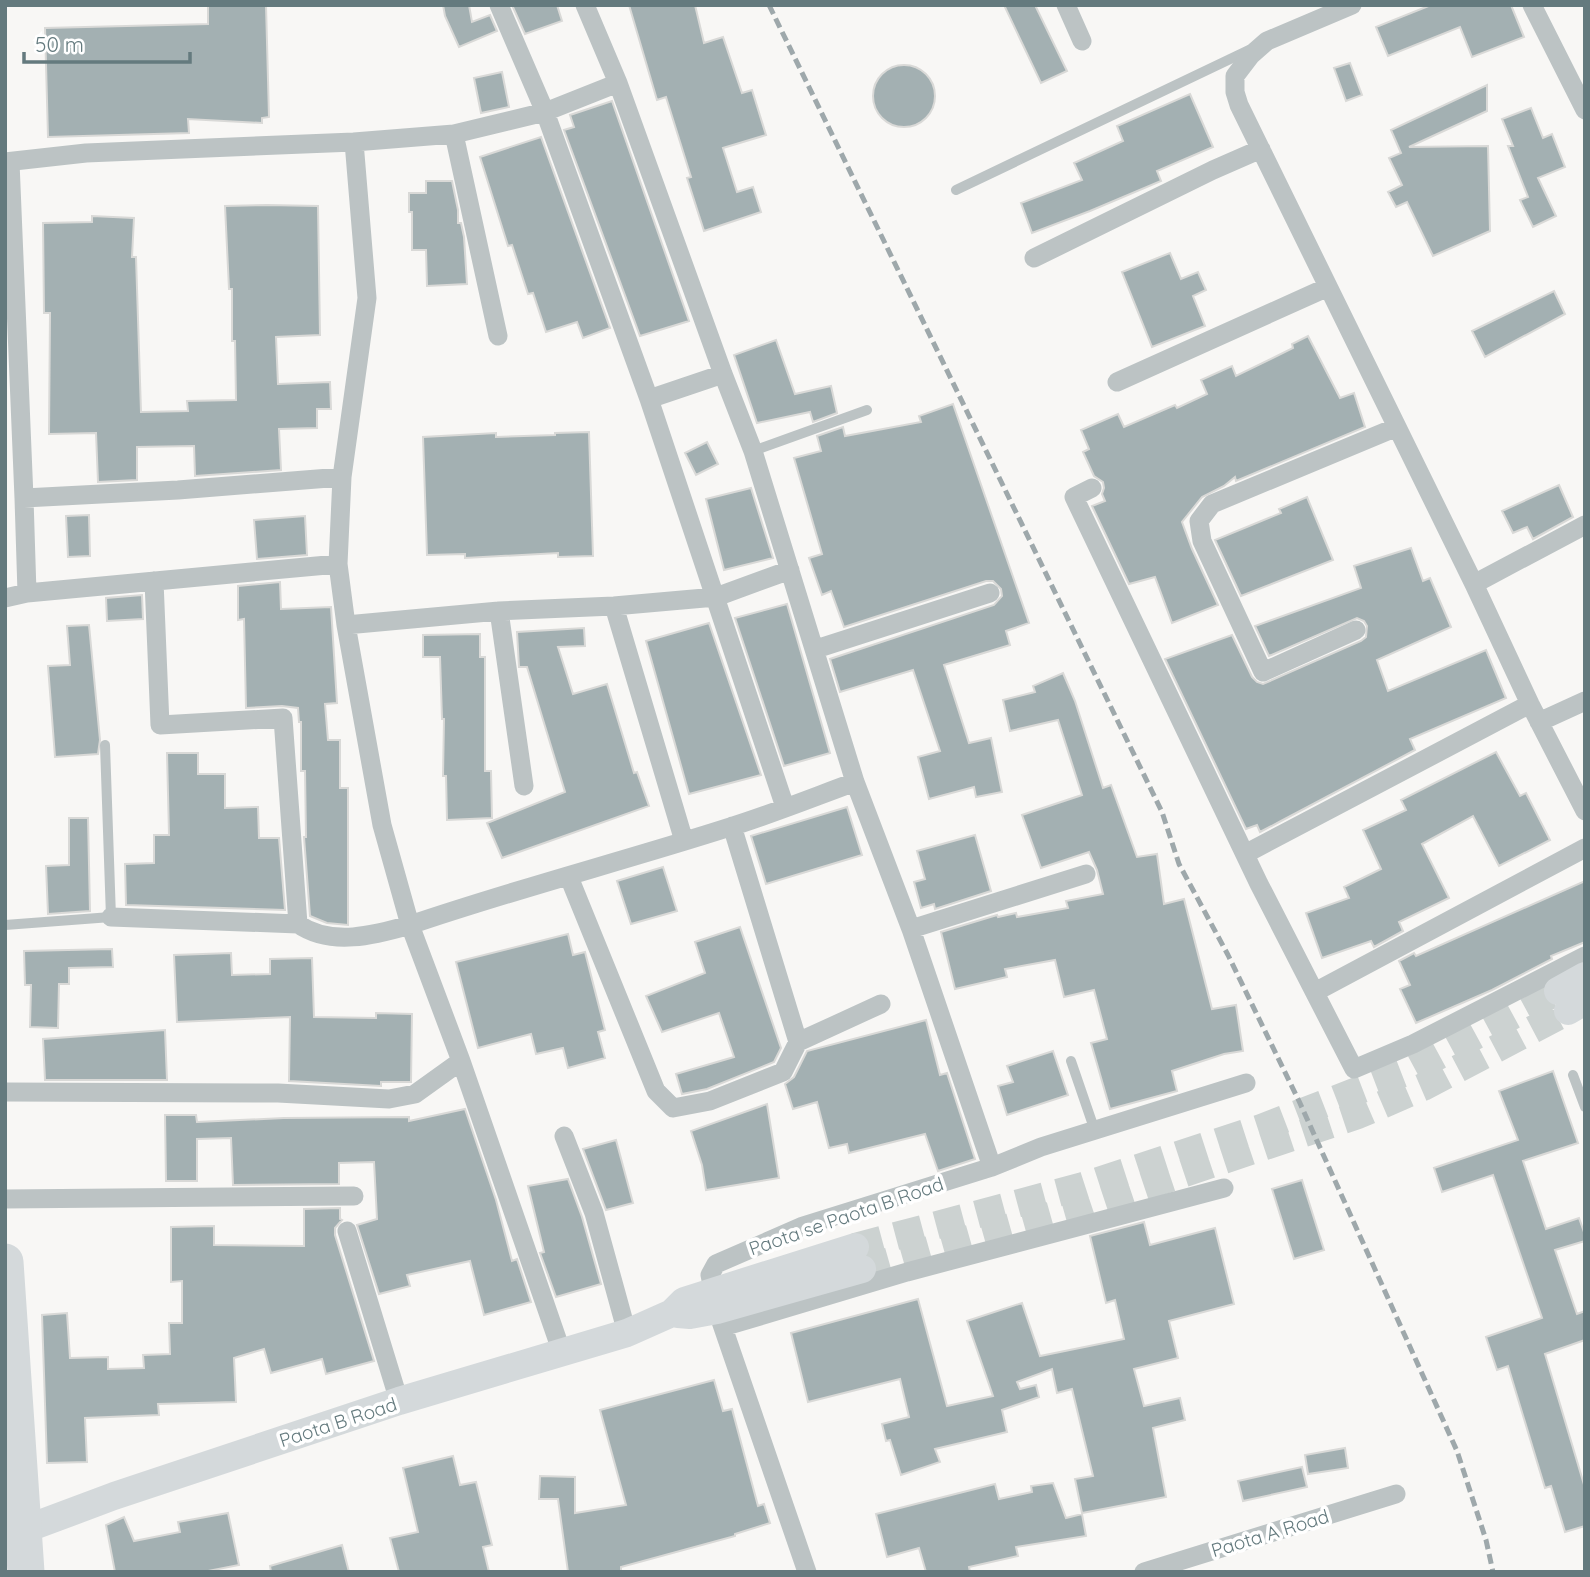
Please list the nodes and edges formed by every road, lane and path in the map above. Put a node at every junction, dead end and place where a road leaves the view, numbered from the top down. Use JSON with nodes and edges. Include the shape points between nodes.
{"nodes":[{"id":1,"x":499,"y":5,"type":"edge"},
{"id":2,"x":585,"y":5,"type":"edge"},
{"id":3,"x":1066,"y":5,"type":"edge"},
{"id":4,"x":1352,"y":5,"type":"edge"},
{"id":5,"x":1532,"y":5,"type":"edge"},
{"id":6,"x":1082,"y":41,"type":"dead end"},
{"id":7,"x":1267,"y":41,"type":"junction"},
{"id":8,"x":618,"y":83,"type":"junction"},
{"id":9,"x":1585,"y":110,"type":"edge"},
{"id":10,"x":545,"y":112,"type":"junction"},
{"id":11,"x":454,"y":134,"type":"junction"},
{"id":12,"x":354,"y":142,"type":"junction"},
{"id":13,"x":1261,"y":149,"type":"junction"},
{"id":14,"x":8,"y":162,"type":"edge"},
{"id":15,"x":956,"y":190,"type":"dead end"},
{"id":16,"x":1034,"y":258,"type":"dead end"},
{"id":17,"x":1328,"y":287,"type":"junction"},
{"id":18,"x":498,"y":336,"type":"dead end"},
{"id":19,"x":723,"y":374,"type":"junction"},
{"id":20,"x":1117,"y":382,"type":"dead end"},
{"id":21,"x":649,"y":399,"type":"junction"},
{"id":22,"x":867,"y":410,"type":"dead end"},
{"id":23,"x":1397,"y":427,"type":"junction"},
{"id":24,"x":753,"y":451,"type":"junction"},
{"id":25,"x":342,"y":477,"type":"junction"},
{"id":26,"x":1092,"y":488,"type":"dead end"},
{"id":27,"x":24,"y":498,"type":"junction"},
{"id":28,"x":1585,"y":526,"type":"edge"},
{"id":29,"x":338,"y":564,"type":"junction"},
{"id":30,"x":790,"y":570,"type":"junction"},
{"id":31,"x":154,"y":581,"type":"junction"},
{"id":32,"x":1474,"y":584,"type":"junction"},
{"id":33,"x":27,"y":593,"type":"junction"},
{"id":34,"x":990,"y":593,"type":"dead end"},
{"id":35,"x":5,"y":597,"type":"edge"},
{"id":36,"x":716,"y":597,"type":"junction"},
{"id":37,"x":614,"y":606,"type":"junction"},
{"id":38,"x":499,"y":611,"type":"junction"},
{"id":39,"x":346,"y":625,"type":"junction"},
{"id":40,"x":1356,"y":630,"type":"dead end"},
{"id":41,"x":816,"y":649,"type":"junction"},
{"id":42,"x":1585,"y":701,"type":"edge"},
{"id":43,"x":1530,"y":704,"type":"junction"},
{"id":44,"x":1539,"y":722,"type":"junction"},
{"id":45,"x":105,"y":745,"type":"dead end"},
{"id":46,"x":855,"y":782,"type":"junction"},
{"id":47,"x":524,"y":786,"type":"dead end"},
{"id":48,"x":785,"y":807,"type":"junction"},
{"id":49,"x":1585,"y":811,"type":"edge"},
{"id":50,"x":732,"y":826,"type":"junction"},
{"id":51,"x":684,"y":841,"type":"junction"},
{"id":52,"x":1585,"y":848,"type":"edge"},
{"id":53,"x":1245,"y":854,"type":"junction"},
{"id":54,"x":1086,"y":874,"type":"dead end"},
{"id":55,"x":569,"y":877,"type":"junction"},
{"id":56,"x":111,"y":917,"type":"junction"},
{"id":57,"x":298,"y":924,"type":"junction"},
{"id":58,"x":5,"y":925,"type":"edge"},
{"id":59,"x":410,"y":925,"type":"junction"},
{"id":60,"x":911,"y":929,"type":"junction"},
{"id":61,"x":1585,"y":957,"type":"edge"},
{"id":62,"x":1585,"y":976,"type":"edge"},
{"id":63,"x":1315,"y":992,"type":"junction"},
{"id":64,"x":1571,"y":1001,"type":"tunnel mouth"},
{"id":65,"x":881,"y":1004,"type":"dead end"},
{"id":66,"x":798,"y":1042,"type":"junction"},
{"id":67,"x":461,"y":1061,"type":"junction"},
{"id":68,"x":1071,"y":1061,"type":"dead end"},
{"id":69,"x":1573,"y":1075,"type":"dead end"},
{"id":70,"x":1246,"y":1083,"type":"dead end"},
{"id":71,"x":5,"y":1092,"type":"edge"},
{"id":72,"x":1585,"y":1107,"type":"edge"},
{"id":73,"x":1095,"y":1131,"type":"junction"},
{"id":74,"x":564,"y":1136,"type":"dead end"},
{"id":75,"x":992,"y":1167,"type":"junction"},
{"id":76,"x":1224,"y":1188,"type":"dead end"},
{"id":77,"x":354,"y":1196,"type":"dead end"},
{"id":78,"x":5,"y":1199,"type":"edge"},
{"id":79,"x":347,"y":1231,"type":"dead end"},
{"id":80,"x":859,"y":1258,"type":"tunnel mouth"},
{"id":81,"x":5,"y":1262,"type":"edge"},
{"id":82,"x":717,"y":1309,"type":"junction"},
{"id":83,"x":627,"y":1333,"type":"junction"},
{"id":84,"x":562,"y":1353,"type":"junction"},
{"id":85,"x":399,"y":1402,"type":"junction"},
{"id":86,"x":1396,"y":1494,"type":"dead end"},
{"id":87,"x":14,"y":1531,"type":"edge"},
{"id":88,"x":26,"y":1572,"type":"edge"},
{"id":89,"x":807,"y":1572,"type":"edge"},
{"id":90,"x":1144,"y":1572,"type":"edge"}],
"edges":[{"from":1,"to":10,"type":"street"},
{"from":2,"to":8,"type":"street"},
{"from":3,"to":6,"type":"street"},
{"from":4,"to":7,"type":"street"},
{"from":5,"to":9,"type":"street"},
{"from":7,"to":13,"type":"street","via":[[1236,76],[1239,104]]},
{"from":7,"to":15,"type":"lane"},
{"from":8,"to":10,"type":"street"},
{"from":8,"to":19,"type":"street"},
{"from":10,"to":11,"type":"street"},
{"from":10,"to":21,"type":"street"},
{"from":11,"to":12,"type":"street"},
{"from":11,"to":18,"type":"street"},
{"from":12,"to":14,"type":"street","via":[[86,153]]},
{"from":12,"to":25,"type":"street","via":[[367,298]]},
{"from":13,"to":16,"type":"street"},
{"from":13,"to":17,"type":"street"},
{"from":14,"to":27,"type":"street"},
{"from":17,"to":20,"type":"street"},
{"from":17,"to":23,"type":"street"},
{"from":19,"to":21,"type":"street"},
{"from":19,"to":24,"type":"street"},
{"from":21,"to":36,"type":"street"},
{"from":22,"to":24,"type":"lane"},
{"from":23,"to":32,"type":"street"},
{"from":23,"to":40,"type":"street","via":[[1212,504],[1199,521],[1202,541],[1263,671]]},
{"from":24,"to":30,"type":"street"},
{"from":25,"to":27,"type":"street"},
{"from":25,"to":29,"type":"street"},
{"from":26,"to":53,"type":"street","via":[[1074,497]]},
{"from":27,"to":33,"type":"street"},
{"from":28,"to":32,"type":"street"},
{"from":29,"to":31,"type":"street"},
{"from":29,"to":39,"type":"street"},
{"from":30,"to":36,"type":"street"},
{"from":30,"to":41,"type":"street"},
{"from":31,"to":33,"type":"street"},
{"from":31,"to":57,"type":"street","via":[[160,725],[283,718]]},
{"from":32,"to":43,"type":"street"},
{"from":33,"to":35,"type":"street"},
{"from":34,"to":41,"type":"street"},
{"from":36,"to":37,"type":"street"},
{"from":36,"to":48,"type":"street"},
{"from":37,"to":38,"type":"street"},
{"from":37,"to":51,"type":"street"},
{"from":38,"to":39,"type":"street"},
{"from":38,"to":47,"type":"street"},
{"from":39,"to":59,"type":"street","via":[[382,825]]},
{"from":41,"to":46,"type":"street"},
{"from":42,"to":44,"type":"street"},
{"from":43,"to":44,"type":"street"},
{"from":43,"to":53,"type":"street"},
{"from":44,"to":49,"type":"street"},
{"from":45,"to":56,"type":"lane"},
{"from":46,"to":48,"type":"street"},
{"from":46,"to":60,"type":"street"},
{"from":48,"to":50,"type":"street"},
{"from":50,"to":51,"type":"street"},
{"from":50,"to":66,"type":"street"},
{"from":51,"to":55,"type":"street"},
{"from":52,"to":63,"type":"street"},
{"from":53,"to":63,"type":"street"},
{"from":54,"to":60,"type":"street"},
{"from":55,"to":59,"type":"street"},
{"from":55,"to":66,"type":"street","via":[[656,1091],[673,1108],[710,1101],[783,1072]]},
{"from":56,"to":57,"type":"street"},
{"from":56,"to":58,"type":"lane"},
{"from":57,"to":59,"type":"street","via":[[320,935],[370,936]]},
{"from":59,"to":67,"type":"street"},
{"from":60,"to":75,"type":"street"},
{"from":61,"to":63,"type":"street","via":[[1354,1069]]},
{"from":62,"to":64,"type":"street"},
{"from":65,"to":66,"type":"street"},
{"from":67,"to":71,"type":"street","via":[[415,1094],[389,1099]]},
{"from":67,"to":84,"type":"street"},
{"from":68,"to":73,"type":"lane"},
{"from":69,"to":72,"type":"lane"},
{"from":70,"to":73,"type":"street","name":"Paota se Paota B Road"},
{"from":73,"to":75,"type":"street","name":"Paota se Paota B Road"},
{"from":74,"to":83,"type":"street","via":[[594,1213]]},
{"from":75,"to":82,"type":"street","name":"Paota se Paota B Road","via":[[803,1226],[728,1256],[710,1275]]},
{"from":76,"to":82,"type":"street","via":[[907,1272]]},
{"from":77,"to":78,"type":"street"},
{"from":79,"to":85,"type":"street"},
{"from":80,"to":82,"type":"street","name":"Paota B Road"},
{"from":81,"to":87,"type":"highway"},
{"from":82,"to":83,"type":"street","name":"Paota B Road","via":[[690,1315],[672,1313]]},
{"from":82,"to":89,"type":"street"},
{"from":83,"to":84,"type":"street","name":"Paota B Road"},
{"from":84,"to":85,"type":"street","name":"Paota B Road"},
{"from":85,"to":87,"type":"street","name":"Paota B Road"},
{"from":86,"to":90,"type":"street","name":"Paota A Road"},
{"from":87,"to":88,"type":"highway"}]}
